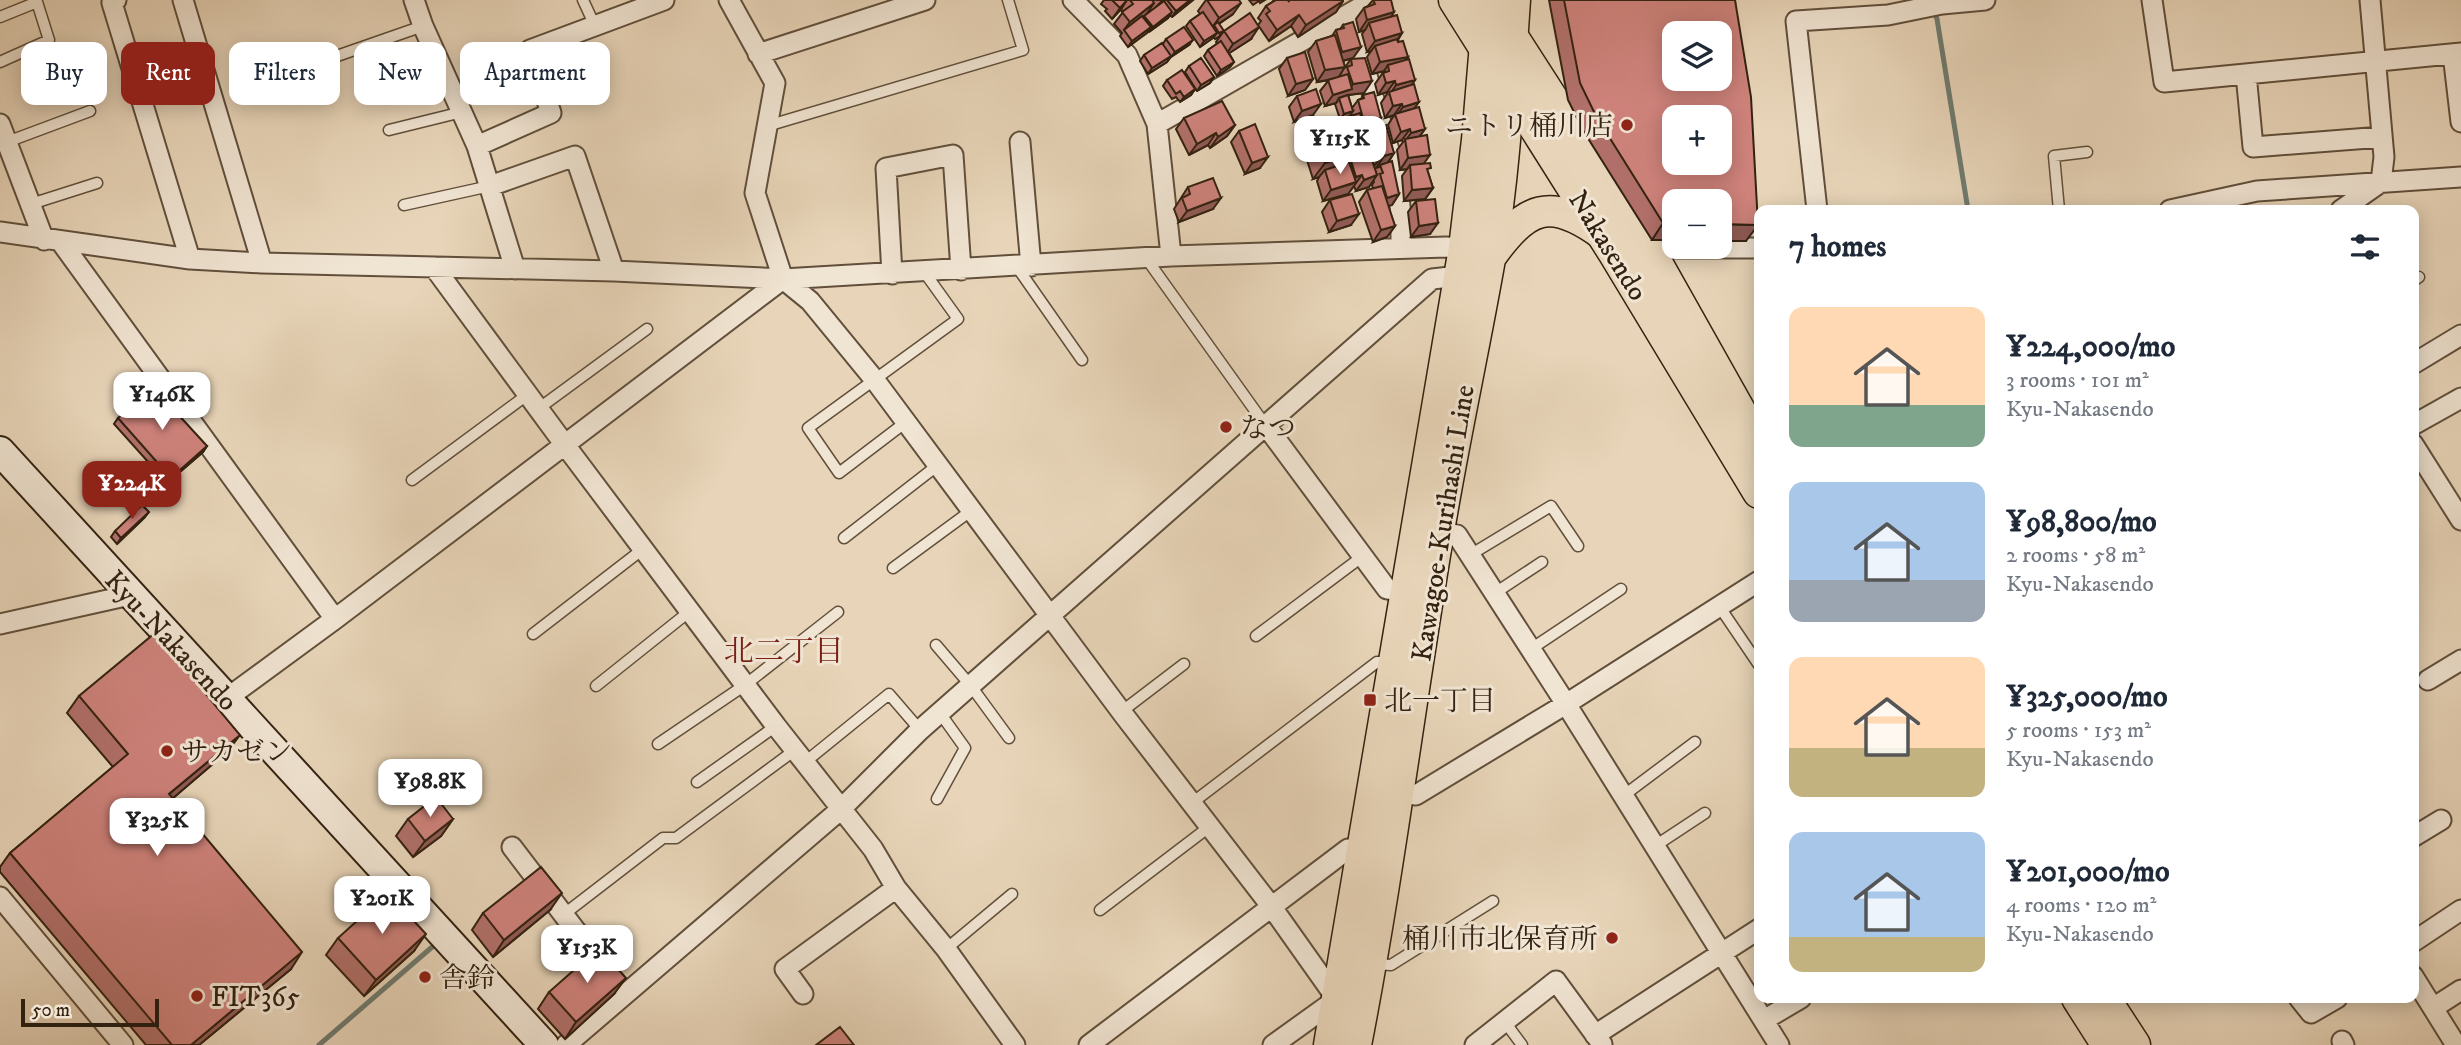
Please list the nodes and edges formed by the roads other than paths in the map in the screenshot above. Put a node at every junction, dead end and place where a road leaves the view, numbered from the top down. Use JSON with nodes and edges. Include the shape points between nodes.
{"nodes":[{"id":1,"x":116,"y":0,"type":"edge"},
{"id":2,"x":183,"y":0,"type":"edge"},
{"id":3,"x":414,"y":0,"type":"edge"},
{"id":4,"x":583,"y":0,"type":"edge"},
{"id":5,"x":664,"y":0,"type":"edge"},
{"id":6,"x":729,"y":0,"type":"edge"},
{"id":7,"x":925,"y":0,"type":"edge"},
{"id":8,"x":1008,"y":0,"type":"edge"},
{"id":9,"x":1073,"y":0,"type":"edge"},
{"id":10,"x":1455,"y":0,"type":"edge"},
{"id":11,"x":1489,"y":0,"type":"edge"},
{"id":12,"x":1515,"y":0,"type":"edge"},
{"id":13,"x":1985,"y":0,"type":"edge"},
{"id":14,"x":2152,"y":0,"type":"edge"},
{"id":15,"x":2370,"y":0,"type":"edge"},
{"id":16,"x":1361,"y":5,"type":"edge"},
{"id":17,"x":0,"y":17,"type":"edge"},
{"id":18,"x":423,"y":26,"type":"junction"},
{"id":19,"x":595,"y":26,"type":"junction"},
{"id":20,"x":1498,"y":42,"type":"junction"},
{"id":21,"x":2457,"y":53,"type":"edge"},
{"id":22,"x":758,"y":54,"type":"junction"},
{"id":23,"x":340,"y":55,"type":"edge"},
{"id":24,"x":2376,"y":61,"type":"junction"},
{"id":25,"x":0,"y":62,"type":"edge"},
{"id":26,"x":2246,"y":74,"type":"junction"},
{"id":27,"x":1509,"y":85,"type":"junction"},
{"id":28,"x":90,"y":111,"type":"dead end"},
{"id":29,"x":461,"y":112,"type":"junction"},
{"id":30,"x":2461,"y":122,"type":"edge"},
{"id":31,"x":1157,"y":124,"type":"junction"},
{"id":32,"x":767,"y":126,"type":"junction"},
{"id":33,"x":389,"y":130,"type":"dead end"},
{"id":34,"x":4,"y":133,"type":"edge"},
{"id":35,"x":2382,"y":137,"type":"junction"},
{"id":36,"x":1020,"y":142,"type":"dead end"},
{"id":37,"x":477,"y":146,"type":"junction"},
{"id":38,"x":2087,"y":152,"type":"dead end"},
{"id":39,"x":2461,"y":177,"type":"edge"},
{"id":40,"x":2381,"y":182,"type":"junction"},
{"id":41,"x":97,"y":183,"type":"dead end"},
{"id":42,"x":489,"y":186,"type":"junction"},
{"id":43,"x":2257,"y":191,"type":"junction"},
{"id":44,"x":31,"y":204,"type":"junction"},
{"id":45,"x":404,"y":205,"type":"dead end"},
{"id":46,"x":1815,"y":205,"type":"edge"},
{"id":47,"x":2059,"y":205,"type":"edge"},
{"id":48,"x":2193,"y":205,"type":"edge"},
{"id":49,"x":2265,"y":205,"type":"edge"},
{"id":50,"x":2348,"y":205,"type":"edge"},
{"id":51,"x":0,"y":232,"type":"edge"},
{"id":52,"x":53,"y":241,"type":"junction"},
{"id":53,"x":1608,"y":244,"type":"junction"},
{"id":54,"x":1647,"y":247,"type":"junction"},
{"id":55,"x":1401,"y":248,"type":"junction"},
{"id":56,"x":1754,"y":248,"type":"edge"},
{"id":57,"x":1171,"y":256,"type":"junction"},
{"id":58,"x":1146,"y":258,"type":"junction"},
{"id":59,"x":190,"y":259,"type":"junction"},
{"id":60,"x":1471,"y":261,"type":"junction"},
{"id":61,"x":262,"y":263,"type":"junction"},
{"id":62,"x":1024,"y":266,"type":"junction"},
{"id":63,"x":434,"y":267,"type":"junction"},
{"id":64,"x":514,"y":269,"type":"junction"},
{"id":65,"x":961,"y":270,"type":"junction"},
{"id":66,"x":614,"y":271,"type":"junction"},
{"id":67,"x":925,"y":272,"type":"junction"},
{"id":68,"x":892,"y":274,"type":"junction"},
{"id":69,"x":783,"y":279,"type":"junction"},
{"id":70,"x":647,"y":329,"type":"dead end"},
{"id":71,"x":2461,"y":335,"type":"edge"},
{"id":72,"x":1082,"y":360,"type":"dead end"},
{"id":73,"x":2419,"y":361,"type":"edge"},
{"id":74,"x":874,"y":379,"type":"junction"},
{"id":75,"x":2461,"y":398,"type":"edge"},
{"id":76,"x":533,"y":402,"type":"junction"},
{"id":77,"x":906,"y":422,"type":"junction"},
{"id":78,"x":2419,"y":422,"type":"edge"},
{"id":79,"x":1267,"y":426,"type":"junction"},
{"id":80,"x":1754,"y":437,"type":"edge"},
{"id":81,"x":565,"y":445,"type":"junction"},
{"id":82,"x":0,"y":452,"type":"edge"},
{"id":83,"x":2419,"y":454,"type":"edge"},
{"id":84,"x":938,"y":465,"type":"junction"},
{"id":85,"x":411,"y":480,"type":"dead end"},
{"id":86,"x":1754,"y":484,"type":"edge"},
{"id":87,"x":972,"y":510,"type":"junction"},
{"id":88,"x":2461,"y":520,"type":"edge"},
{"id":89,"x":1438,"y":532,"type":"junction"},
{"id":90,"x":844,"y":538,"type":"dead end"},
{"id":91,"x":1578,"y":546,"type":"dead end"},
{"id":92,"x":643,"y":549,"type":"junction"},
{"id":93,"x":1470,"y":555,"type":"junction"},
{"id":94,"x":1363,"y":556,"type":"junction"},
{"id":95,"x":1542,"y":562,"type":"dead end"},
{"id":96,"x":893,"y":568,"type":"dead end"},
{"id":97,"x":1754,"y":584,"type":"edge"},
{"id":98,"x":1621,"y":589,"type":"dead end"},
{"id":99,"x":1405,"y":592,"type":"junction"},
{"id":100,"x":1495,"y":593,"type":"junction"},
{"id":101,"x":130,"y":595,"type":"junction"},
{"id":102,"x":1719,"y":607,"type":"junction"},
{"id":103,"x":690,"y":611,"type":"junction"},
{"id":104,"x":838,"y":612,"type":"dead end"},
{"id":105,"x":1051,"y":617,"type":"junction"},
{"id":106,"x":335,"y":619,"type":"junction"},
{"id":107,"x":0,"y":624,"type":"edge"},
{"id":108,"x":533,"y":634,"type":"dead end"},
{"id":109,"x":1255,"y":636,"type":"dead end"},
{"id":110,"x":936,"y":645,"type":"dead end"},
{"id":111,"x":1531,"y":649,"type":"junction"},
{"id":112,"x":1754,"y":658,"type":"edge"},
{"id":113,"x":2461,"y":660,"type":"edge"},
{"id":114,"x":1393,"y":662,"type":"junction"},
{"id":115,"x":1184,"y":663,"type":"dead end"},
{"id":116,"x":2428,"y":680,"type":"dead end"},
{"id":117,"x":745,"y":685,"type":"junction"},
{"id":118,"x":596,"y":686,"type":"dead end"},
{"id":119,"x":971,"y":686,"type":"junction"},
{"id":120,"x":226,"y":699,"type":"junction"},
{"id":121,"x":1566,"y":704,"type":"junction"},
{"id":122,"x":1121,"y":712,"type":"junction"},
{"id":123,"x":940,"y":713,"type":"junction"},
{"id":124,"x":776,"y":726,"type":"junction"},
{"id":125,"x":920,"y":730,"type":"junction"},
{"id":126,"x":1009,"y":738,"type":"dead end"},
{"id":127,"x":1695,"y":742,"type":"dead end"},
{"id":128,"x":658,"y":744,"type":"dead end"},
{"id":129,"x":799,"y":757,"type":"junction"},
{"id":130,"x":697,"y":782,"type":"dead end"},
{"id":131,"x":1399,"y":793,"type":"junction"},
{"id":132,"x":1623,"y":796,"type":"junction"},
{"id":133,"x":937,"y":799,"type":"dead end"},
{"id":134,"x":1192,"y":803,"type":"junction"},
{"id":135,"x":840,"y":810,"type":"junction"},
{"id":136,"x":1705,"y":813,"type":"dead end"},
{"id":137,"x":2441,"y":820,"type":"dead end"},
{"id":138,"x":1209,"y":827,"type":"junction"},
{"id":139,"x":2419,"y":833,"type":"edge"},
{"id":140,"x":1655,"y":846,"type":"junction"},
{"id":141,"x":512,"y":847,"type":"dead end"},
{"id":142,"x":1362,"y":851,"type":"junction"},
{"id":143,"x":896,"y":888,"type":"junction"},
{"id":144,"x":1012,"y":894,"type":"dead end"},
{"id":145,"x":0,"y":897,"type":"edge"},
{"id":146,"x":1493,"y":901,"type":"dead end"},
{"id":147,"x":1271,"y":906,"type":"junction"},
{"id":148,"x":1100,"y":910,"type":"dead end"},
{"id":149,"x":2461,"y":910,"type":"edge"},
{"id":150,"x":563,"y":915,"type":"junction"},
{"id":151,"x":1754,"y":932,"type":"edge"},
{"id":152,"x":2419,"y":938,"type":"edge"},
{"id":153,"x":946,"y":949,"type":"junction"},
{"id":154,"x":1722,"y":953,"type":"junction"},
{"id":155,"x":1370,"y":964,"type":"junction"},
{"id":156,"x":2419,"y":986,"type":"edge"},
{"id":157,"x":2461,"y":990,"type":"edge"},
{"id":158,"x":623,"y":993,"type":"junction"},
{"id":159,"x":803,"y":994,"type":"dead end"},
{"id":160,"x":1337,"y":999,"type":"junction"},
{"id":161,"x":1793,"y":1003,"type":"edge"},
{"id":162,"x":2081,"y":1003,"type":"edge"},
{"id":163,"x":2107,"y":1003,"type":"edge"},
{"id":164,"x":2303,"y":1003,"type":"edge"},
{"id":165,"x":2328,"y":1003,"type":"edge"},
{"id":166,"x":2433,"y":1008,"type":"junction"},
{"id":167,"x":1764,"y":1020,"type":"junction"},
{"id":168,"x":1505,"y":1022,"type":"junction"},
{"id":169,"x":1362,"y":1040,"type":"edge"},
{"id":170,"x":1599,"y":1040,"type":"edge"},
{"id":171,"x":123,"y":1045,"type":"edge"},
{"id":172,"x":544,"y":1045,"type":"edge"},
{"id":173,"x":566,"y":1045,"type":"edge"},
{"id":174,"x":1016,"y":1045,"type":"edge"},
{"id":175,"x":1089,"y":1045,"type":"edge"},
{"id":176,"x":1273,"y":1045,"type":"edge"},
{"id":177,"x":1329,"y":1045,"type":"edge"},
{"id":178,"x":1475,"y":1045,"type":"edge"},
{"id":179,"x":1522,"y":1045,"type":"edge"},
{"id":180,"x":1779,"y":1045,"type":"edge"},
{"id":181,"x":2108,"y":1045,"type":"edge"},
{"id":182,"x":2134,"y":1045,"type":"edge"},
{"id":183,"x":2459,"y":1045,"type":"edge"}],
"edges":[{"from":1,"to":59,"type":"street","via":[[112,3]]},
{"from":2,"to":61,"type":"street"},
{"from":3,"to":18,"type":"street"},
{"from":4,"to":19,"type":"lane"},
{"from":5,"to":19,"type":"street"},
{"from":6,"to":22,"type":"street"},
{"from":7,"to":22,"type":"street"},
{"from":8,"to":32,"type":"lane","via":[[1023,50]]},
{"from":9,"to":31,"type":"street","via":[[1127,55]]},
{"from":10,"to":20,"type":"highway","name":"Nakasendo"},
{"from":11,"to":20,"type":"highway","name":"Nakasendo"},
{"from":12,"to":20,"type":"main road","name":"Kawagoe-Kurihashi Line"},
{"from":13,"to":46,"type":"street","via":[[1888,15],[1796,21]]},
{"from":14,"to":26,"type":"street","via":[[2164,82]]},
{"from":15,"to":24,"type":"street"},
{"from":16,"to":31,"type":"street"},
{"from":16,"to":55,"type":"street","via":[[1397,177]]},
{"from":17,"to":25,"type":"lane","via":[[37,2],[50,40]]},
{"from":18,"to":23,"type":"lane"},
{"from":18,"to":29,"type":"street"},
{"from":19,"to":37,"type":"street","via":[[530,50],[551,113]]},
{"from":20,"to":27,"type":"highway","name":"Nakasendo"},
{"from":20,"to":54,"type":"highway","name":"Nakasendo"},
{"from":20,"to":60,"type":"main road","name":"Kawagoe-Kurihashi Line","via":[[1477,141]]},
{"from":21,"to":24,"type":"street"},
{"from":21,"to":30,"type":"street"},
{"from":22,"to":32,"type":"street","via":[[775,83]]},
{"from":24,"to":26,"type":"street"},
{"from":24,"to":35,"type":"street"},
{"from":26,"to":35,"type":"street","via":[[2253,147]]},
{"from":27,"to":53,"type":"highway","name":"Nakasendo"},
{"from":27,"to":60,"type":"main road","name":"Kawagoe-Kurihashi Line","via":[[1501,178]]},
{"from":28,"to":34,"type":"lane"},
{"from":29,"to":33,"type":"lane"},
{"from":29,"to":37,"type":"street"},
{"from":31,"to":57,"type":"street"},
{"from":32,"to":69,"type":"street","via":[[755,193]]},
{"from":34,"to":44,"type":"street"},
{"from":35,"to":40,"type":"street"},
{"from":36,"to":62,"type":"street"},
{"from":37,"to":42,"type":"street"},
{"from":38,"to":47,"type":"lane","via":[[2054,156]]},
{"from":39,"to":40,"type":"street"},
{"from":40,"to":43,"type":"street"},
{"from":40,"to":50,"type":"street"},
{"from":41,"to":44,"type":"lane"},
{"from":42,"to":45,"type":"lane"},
{"from":42,"to":64,"type":"street"},
{"from":42,"to":66,"type":"street","via":[[575,156]]},
{"from":43,"to":48,"type":"street"},
{"from":43,"to":49,"type":"street"},
{"from":44,"to":52,"type":"street"},
{"from":51,"to":52,"type":"street"},
{"from":52,"to":59,"type":"street"},
{"from":52,"to":106,"type":"street"},
{"from":53,"to":54,"type":"street"},
{"from":53,"to":60,"type":"main road","via":[[1583,220],[1550,210],[1532,214]]},
{"from":53,"to":86,"type":"highway","name":"Nakasendo"},
{"from":54,"to":56,"type":"street"},
{"from":54,"to":80,"type":"highway","name":"Nakasendo"},
{"from":55,"to":57,"type":"street"},
{"from":55,"to":60,"type":"street","via":[[1446,247]]},
{"from":57,"to":58,"type":"street"},
{"from":58,"to":62,"type":"street"},
{"from":58,"to":79,"type":"lane"},
{"from":59,"to":61,"type":"street"},
{"from":60,"to":79,"type":"street","via":[[1432,279]]},
{"from":60,"to":89,"type":"main road","name":"Kawagoe-Kurihashi Line"},
{"from":60,"to":99,"type":"main road","name":"Kawagoe-Kurihashi Line"},
{"from":61,"to":63,"type":"street"},
{"from":62,"to":65,"type":"street"},
{"from":62,"to":72,"type":"lane"},
{"from":63,"to":64,"type":"street"},
{"from":63,"to":76,"type":"street"},
{"from":64,"to":66,"type":"street"},
{"from":65,"to":67,"type":"street"},
{"from":65,"to":68,"type":"street","via":[[953,155],[886,168]]},
{"from":66,"to":69,"type":"street"},
{"from":67,"to":68,"type":"street"},
{"from":67,"to":74,"type":"lane","via":[[958,319]]},
{"from":68,"to":69,"type":"street"},
{"from":69,"to":74,"type":"street","via":[[810,301]]},
{"from":69,"to":81,"type":"street"},
{"from":70,"to":76,"type":"lane"},
{"from":71,"to":73,"type":"street"},
{"from":74,"to":77,"type":"street"},
{"from":74,"to":77,"type":"lane","via":[[808,428],[839,472]]},
{"from":75,"to":78,"type":"street"},
{"from":76,"to":81,"type":"street"},
{"from":76,"to":85,"type":"lane"},
{"from":77,"to":84,"type":"street"},
{"from":79,"to":94,"type":"street"},
{"from":79,"to":105,"type":"street"},
{"from":81,"to":92,"type":"street"},
{"from":81,"to":106,"type":"street"},
{"from":82,"to":101,"type":"main road","name":"Kyu-Nakasendo"},
{"from":83,"to":88,"type":"street"},
{"from":84,"to":87,"type":"street"},
{"from":84,"to":90,"type":"lane"},
{"from":87,"to":96,"type":"lane"},
{"from":87,"to":105,"type":"street"},
{"from":89,"to":93,"type":"street","via":[[1457,535]]},
{"from":89,"to":131,"type":"main road","name":"Kawagoe-Kurihashi Line"},
{"from":91,"to":93,"type":"lane","via":[[1551,506]]},
{"from":92,"to":103,"type":"street"},
{"from":92,"to":108,"type":"lane"},
{"from":93,"to":100,"type":"street"},
{"from":94,"to":99,"type":"street","via":[[1387,589]]},
{"from":94,"to":109,"type":"lane"},
{"from":95,"to":100,"type":"lane"},
{"from":97,"to":102,"type":"street"},
{"from":98,"to":111,"type":"lane"},
{"from":99,"to":114,"type":"main road","name":"Kawagoe-Kurihashi Line"},
{"from":100,"to":111,"type":"street"},
{"from":101,"to":107,"type":"street"},
{"from":101,"to":120,"type":"main road","name":"Kyu-Nakasendo"},
{"from":102,"to":112,"type":"lane"},
{"from":102,"to":121,"type":"street"},
{"from":103,"to":117,"type":"street"},
{"from":103,"to":118,"type":"lane"},
{"from":104,"to":117,"type":"lane"},
{"from":105,"to":119,"type":"street"},
{"from":105,"to":122,"type":"street"},
{"from":106,"to":120,"type":"street"},
{"from":110,"to":119,"type":"lane"},
{"from":111,"to":121,"type":"street"},
{"from":113,"to":116,"type":"street"},
{"from":114,"to":134,"type":"lane","via":[[1377,662]]},
{"from":114,"to":142,"type":"main road","name":"Kawagoe-Kurihashi Line"},
{"from":115,"to":122,"type":"lane"},
{"from":117,"to":124,"type":"street"},
{"from":117,"to":128,"type":"lane"},
{"from":119,"to":123,"type":"street"},
{"from":119,"to":126,"type":"lane"},
{"from":120,"to":172,"type":"main road","name":"Kyu-Nakasendo"},
{"from":121,"to":131,"type":"street","via":[[1416,795]]},
{"from":121,"to":132,"type":"street"},
{"from":122,"to":134,"type":"street"},
{"from":123,"to":125,"type":"street"},
{"from":123,"to":133,"type":"lane","via":[[965,748]]},
{"from":124,"to":129,"type":"street"},
{"from":124,"to":130,"type":"lane"},
{"from":125,"to":129,"type":"lane","via":[[889,694]]},
{"from":125,"to":135,"type":"street"},
{"from":127,"to":132,"type":"lane"},
{"from":129,"to":135,"type":"street"},
{"from":129,"to":150,"type":"lane","via":[[676,838],[663,838]]},
{"from":131,"to":155,"type":"main road","name":"Kawagoe-Kurihashi Line"},
{"from":132,"to":140,"type":"street"},
{"from":134,"to":138,"type":"street"},
{"from":135,"to":143,"type":"street","via":[[873,849]]},
{"from":135,"to":158,"type":"street"},
{"from":136,"to":140,"type":"lane"},
{"from":137,"to":139,"type":"street"},
{"from":138,"to":147,"type":"street"},
{"from":138,"to":148,"type":"lane"},
{"from":140,"to":154,"type":"street"},
{"from":141,"to":150,"type":"street"},
{"from":142,"to":147,"type":"street","via":[[1348,849]]},
{"from":142,"to":160,"type":"main road","name":"Kawagoe-Kurihashi Line"},
{"from":143,"to":153,"type":"street"},
{"from":143,"to":159,"type":"street","via":[[785,969]]},
{"from":144,"to":153,"type":"lane"},
{"from":145,"to":171,"type":"street"},
{"from":146,"to":155,"type":"lane","via":[[1391,965]]},
{"from":147,"to":160,"type":"street"},
{"from":147,"to":175,"type":"street"},
{"from":149,"to":152,"type":"street"},
{"from":150,"to":158,"type":"street"},
{"from":151,"to":154,"type":"street"},
{"from":153,"to":174,"type":"street"},
{"from":154,"to":167,"type":"street"},
{"from":154,"to":170,"type":"street"},
{"from":155,"to":169,"type":"main road","name":"Kawagoe-Kurihashi Line"},
{"from":156,"to":166,"type":"street"},
{"from":157,"to":166,"type":"street"},
{"from":158,"to":173,"type":"street"},
{"from":160,"to":169,"type":"street"},
{"from":160,"to":176,"type":"street"},
{"from":160,"to":177,"type":"main road","name":"Kawagoe-Kurihashi Line"},
{"from":161,"to":167,"type":"street"},
{"from":162,"to":181,"type":"highway"},
{"from":163,"to":182,"type":"highway"},
{"from":164,"to":165,"type":"street","via":[[2311,1013]]},
{"from":166,"to":183,"type":"street"},
{"from":167,"to":180,"type":"street"},
{"from":168,"to":170,"type":"street","via":[[1556,981]]},
{"from":168,"to":178,"type":"street"},
{"from":168,"to":179,"type":"lane"}]}
